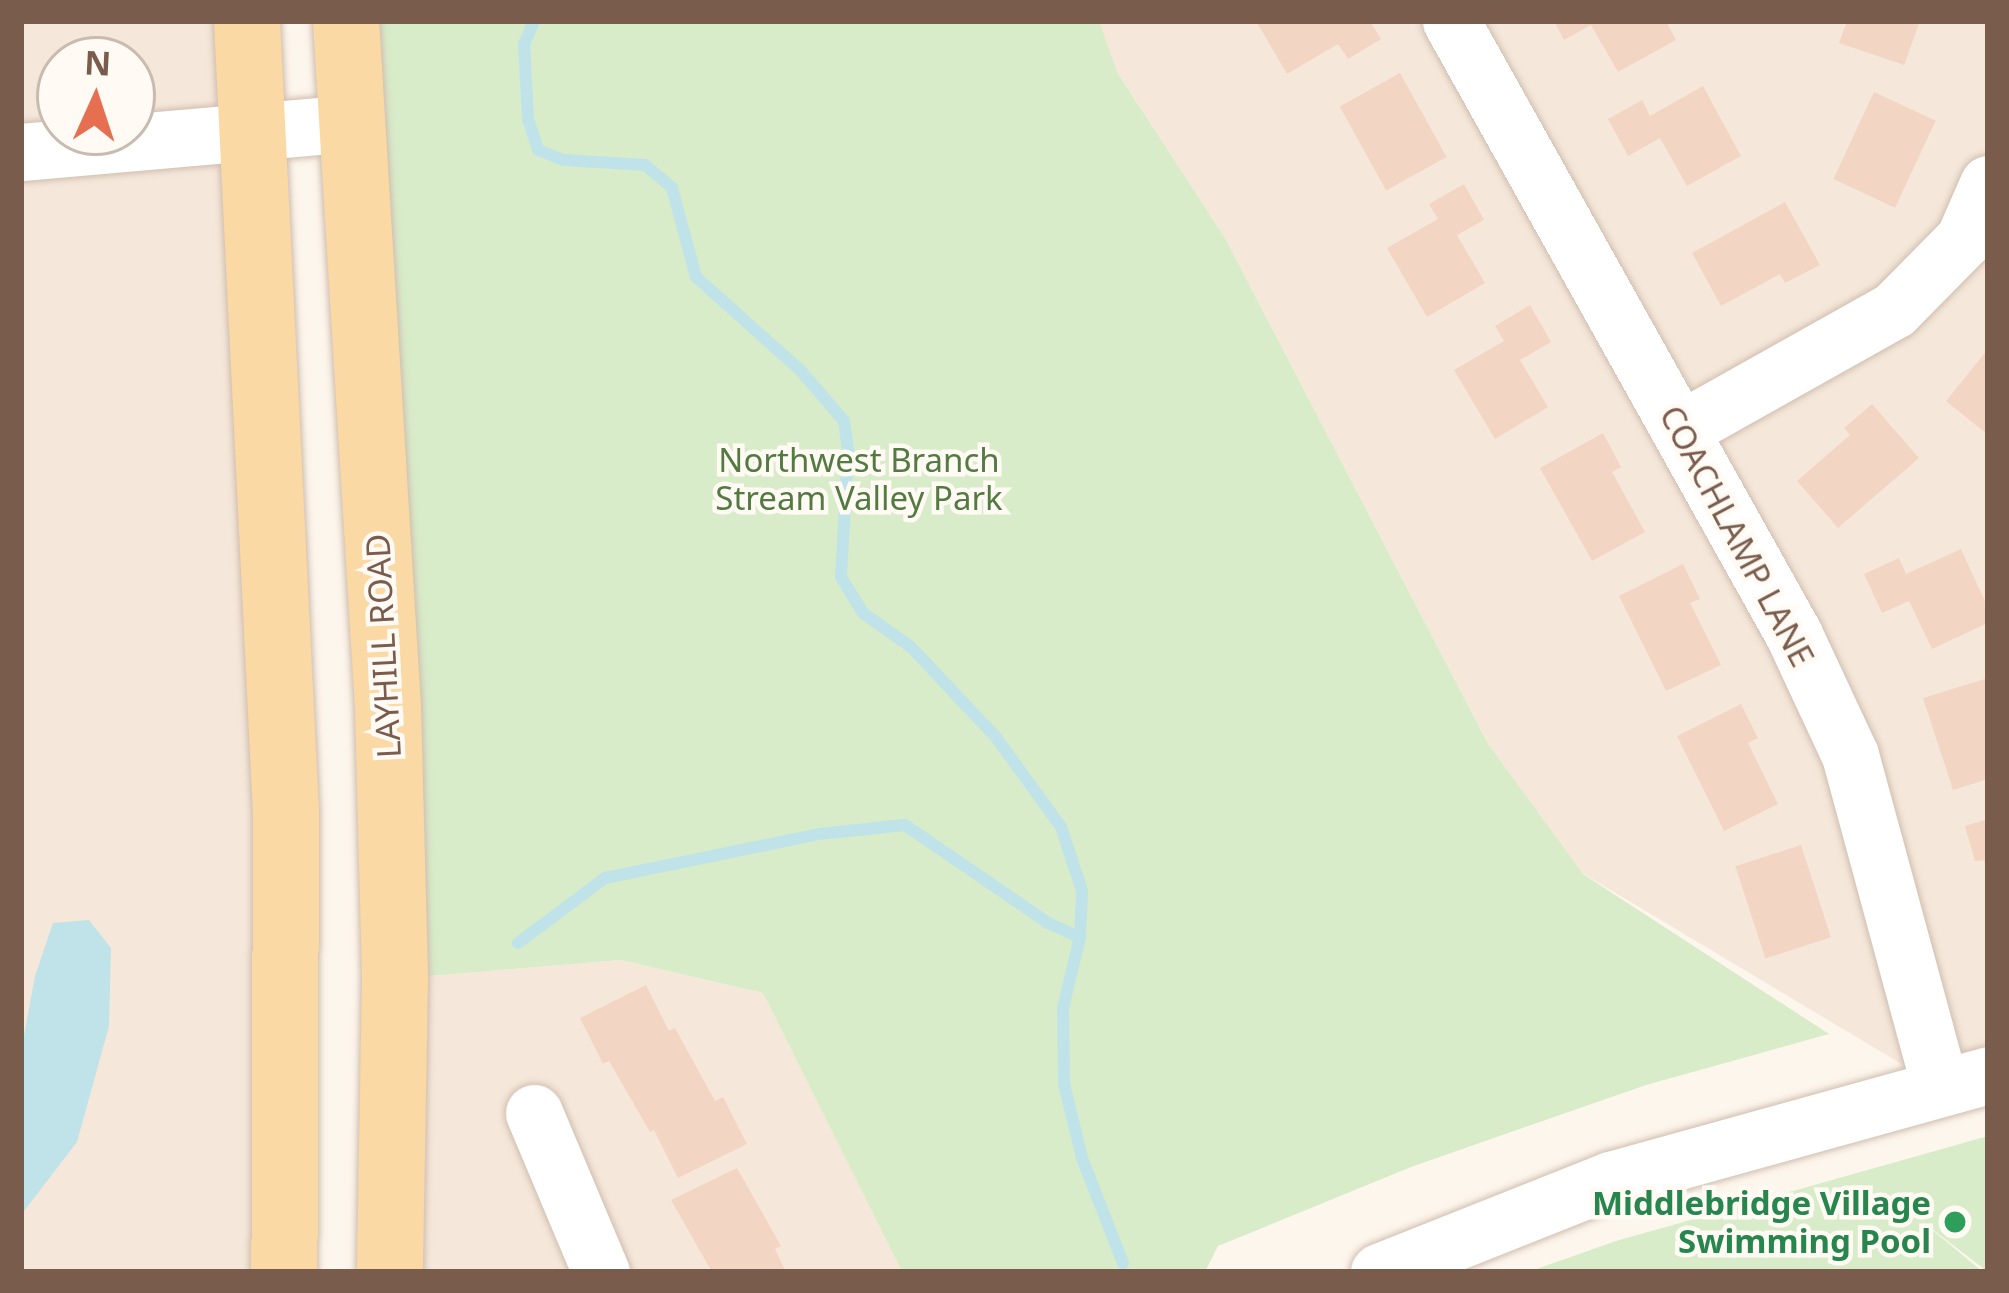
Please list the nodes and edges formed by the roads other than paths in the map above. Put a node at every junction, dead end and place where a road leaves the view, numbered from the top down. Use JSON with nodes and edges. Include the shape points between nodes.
{"nodes":[{"id":1,"x":247,"y":21,"type":"edge"},
{"id":2,"x":346,"y":21,"type":"edge"},
{"id":3,"x":1451,"y":21,"type":"edge"},
{"id":4,"x":352,"y":123,"type":"junction"},
{"id":5,"x":254,"y":130,"type":"junction"},
{"id":6,"x":21,"y":152,"type":"edge"},
{"id":7,"x":1988,"y":184,"type":"edge"},
{"id":8,"x":1681,"y":430,"type":"junction"},
{"id":9,"x":1964,"y":1081,"type":"edge"},
{"id":10,"x":534,"y":1113,"type":"dead end"},
{"id":11,"x":284,"y":1272,"type":"edge"},
{"id":12,"x":390,"y":1272,"type":"edge"},
{"id":13,"x":601,"y":1272,"type":"edge"},
{"id":14,"x":1378,"y":1272,"type":"edge"}],
"edges":[{"from":1,"to":5,"type":"main road"},
{"from":2,"to":4,"type":"main road","name":"LAYHILL ROAD"},
{"from":3,"to":8,"type":"street","name":"COACHLAMP LANE"},
{"from":4,"to":5,"type":"street"},
{"from":4,"to":12,"type":"main road","name":"LAYHILL ROAD","via":[[388,709],[395,980]]},
{"from":5,"to":6,"type":"street"},
{"from":5,"to":11,"type":"main road","via":[[286,813]]},
{"from":7,"to":8,"type":"street","via":[[1964,239],[1894,310]]},
{"from":8,"to":9,"type":"street","name":"COACHLAMP LANE","via":[[1850,755]]},
{"from":9,"to":14,"type":"street","via":[[1610,1180]]},
{"from":10,"to":13,"type":"street"}]}
